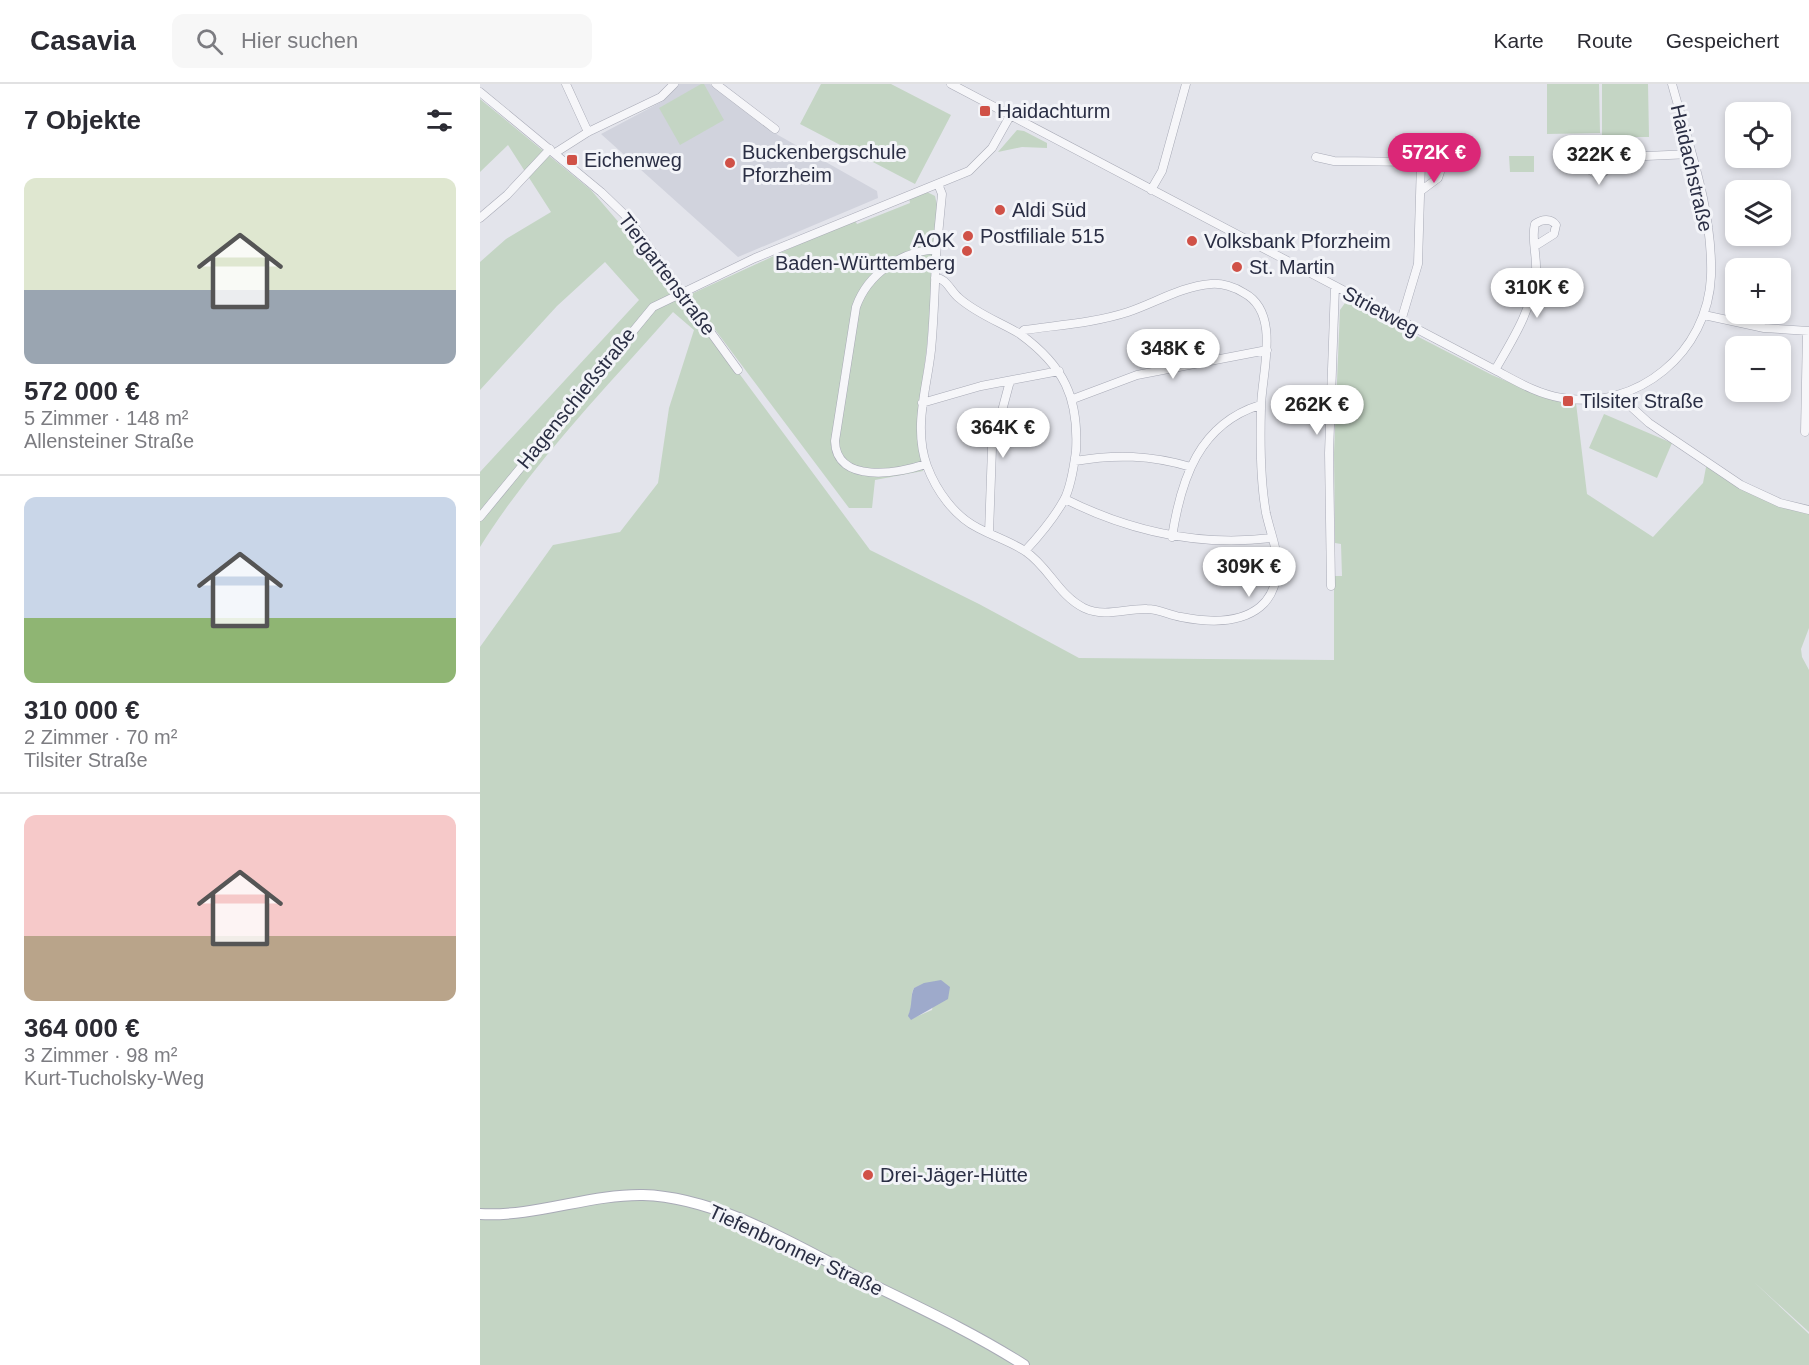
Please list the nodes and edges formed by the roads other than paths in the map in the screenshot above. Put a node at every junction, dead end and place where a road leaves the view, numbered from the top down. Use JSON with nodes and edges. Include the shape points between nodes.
{"nodes":[{"id":1,"x":566,"y":84,"type":"edge"},
{"id":2,"x":674,"y":84,"type":"edge"},
{"id":3,"x":716,"y":84,"type":"edge"},
{"id":4,"x":951,"y":84,"type":"edge"},
{"id":5,"x":1186,"y":84,"type":"edge"},
{"id":6,"x":1672,"y":84,"type":"edge"},
{"id":7,"x":480,"y":92,"type":"edge"},
{"id":8,"x":1010,"y":116,"type":"junction"},
{"id":9,"x":775,"y":129,"type":"dead end"},
{"id":10,"x":588,"y":132,"type":"junction"},
{"id":11,"x":552,"y":151,"type":"junction"},
{"id":12,"x":1691,"y":154,"type":"junction"},
{"id":13,"x":1316,"y":157,"type":"dead end"},
{"id":14,"x":1618,"y":158,"type":"dead end"},
{"id":15,"x":1421,"y":162,"type":"junction"},
{"id":16,"x":938,"y":184,"type":"junction"},
{"id":17,"x":1151,"y":190,"type":"junction"},
{"id":18,"x":1422,"y":190,"type":"junction"},
{"id":19,"x":480,"y":218,"type":"edge"},
{"id":20,"x":1536,"y":246,"type":"dead end"},
{"id":21,"x":936,"y":249,"type":"junction"},
{"id":22,"x":935,"y":278,"type":"junction"},
{"id":23,"x":1335,"y":286,"type":"junction"},
{"id":24,"x":683,"y":292,"type":"junction"},
{"id":25,"x":1704,"y":315,"type":"junction"},
{"id":26,"x":1401,"y":321,"type":"junction"},
{"id":27,"x":1808,"y":331,"type":"edge"},
{"id":28,"x":1020,"y":334,"type":"junction"},
{"id":29,"x":1267,"y":350,"type":"junction"},
{"id":30,"x":738,"y":370,"type":"dead end"},
{"id":31,"x":1495,"y":370,"type":"junction"},
{"id":32,"x":1059,"y":371,"type":"junction"},
{"id":33,"x":1010,"y":381,"type":"junction"},
{"id":34,"x":1623,"y":395,"type":"junction"},
{"id":35,"x":1073,"y":399,"type":"junction"},
{"id":36,"x":922,"y":403,"type":"junction"},
{"id":37,"x":1260,"y":405,"type":"junction"},
{"id":38,"x":1805,"y":432,"type":"dead end"},
{"id":39,"x":1075,"y":461,"type":"junction"},
{"id":40,"x":926,"y":464,"type":"junction"},
{"id":41,"x":1191,"y":467,"type":"junction"},
{"id":42,"x":1065,"y":499,"type":"junction"},
{"id":43,"x":1809,"y":510,"type":"edge"},
{"id":44,"x":480,"y":518,"type":"edge"},
{"id":45,"x":989,"y":533,"type":"junction"},
{"id":46,"x":1172,"y":537,"type":"junction"},
{"id":47,"x":1272,"y":538,"type":"junction"},
{"id":48,"x":1025,"y":551,"type":"junction"},
{"id":49,"x":1331,"y":586,"type":"dead end"},
{"id":50,"x":480,"y":1215,"type":"edge"},
{"id":51,"x":1024,"y":1365,"type":"edge"}],
"edges":[{"from":1,"to":10,"type":"street"},
{"from":2,"to":10,"type":"street","via":[[661,97]]},
{"from":3,"to":9,"type":"street"},
{"from":4,"to":8,"type":"street","name":"Strietweg"},
{"from":5,"to":17,"type":"street","via":[[1162,171]]},
{"from":6,"to":12,"type":"street","name":"Haidachstraße"},
{"from":7,"to":11,"type":"street","name":"Tiergartenstraße"},
{"from":8,"to":16,"type":"street","name":"Hagenschießstraße","via":[[983,160],[969,171]]},
{"from":8,"to":17,"type":"street","name":"Strietweg"},
{"from":10,"to":11,"type":"street"},
{"from":11,"to":19,"type":"street"},
{"from":11,"to":24,"type":"street","name":"Tiergartenstraße","via":[[628,218]]},
{"from":12,"to":14,"type":"street"},
{"from":12,"to":25,"type":"street","name":"Haidachstraße","via":[[1708,225],[1711,275]]},
{"from":13,"to":15,"type":"street","via":[[1334,161]]},
{"from":15,"to":18,"type":"street"},
{"from":15,"to":18,"type":"street","via":[[1432,162],[1440,172]]},
{"from":16,"to":21,"type":"street","via":[[942,194]]},
{"from":16,"to":24,"type":"street","name":"Hagenschießstraße","via":[[755,258]]},
{"from":17,"to":23,"type":"street","name":"Strietweg"},
{"from":18,"to":26,"type":"street","via":[[1418,264]]},
{"from":20,"to":31,"type":"street","via":[[1532,296]]},
{"from":21,"to":22,"type":"street"},
{"from":21,"to":40,"type":"street","via":[[883,268],[862,290],[835,441],[839,458],[855,470],[894,471]]},
{"from":22,"to":28,"type":"street","via":[[945,281],[972,308]]},
{"from":22,"to":36,"type":"street","via":[[931,354]]},
{"from":23,"to":26,"type":"street","name":"Strietweg"},
{"from":23,"to":49,"type":"street","via":[[1329,453]]},
{"from":24,"to":30,"type":"street","name":"Tiergartenstraße"},
{"from":24,"to":44,"type":"street","name":"Hagenschießstraße","via":[[653,307],[631,331]]},
{"from":25,"to":27,"type":"street","via":[[1764,328]]},
{"from":25,"to":34,"type":"street","name":"Haidachstraße","via":[[1679,357],[1650,382]]},
{"from":26,"to":31,"type":"street","name":"Strietweg"},
{"from":27,"to":38,"type":"street"},
{"from":28,"to":29,"type":"street","via":[[1024,330],[1118,315],[1214,283],[1229,286],[1252,299],[1265,323]]},
{"from":28,"to":32,"type":"street"},
{"from":29,"to":35,"type":"street","via":[[1137,375]]},
{"from":29,"to":37,"type":"street"},
{"from":31,"to":34,"type":"street","name":"Strietweg","via":[[1542,394],[1564,399]]},
{"from":32,"to":33,"type":"street"},
{"from":32,"to":35,"type":"street"},
{"from":33,"to":36,"type":"street"},
{"from":33,"to":45,"type":"street","via":[[992,448]]},
{"from":34,"to":43,"type":"street","via":[[1649,423],[1741,485],[1780,503]]},
{"from":35,"to":39,"type":"street","via":[[1077,427]]},
{"from":36,"to":40,"type":"street"},
{"from":37,"to":41,"type":"street","via":[[1230,418],[1211,436]]},
{"from":37,"to":47,"type":"street","via":[[1262,485]]},
{"from":39,"to":41,"type":"street","via":[[1133,456]]},
{"from":39,"to":42,"type":"street"},
{"from":40,"to":45,"type":"street","via":[[947,501],[962,517]]},
{"from":41,"to":46,"type":"street","via":[[1179,493]]},
{"from":42,"to":46,"type":"street","via":[[1116,522]]},
{"from":42,"to":48,"type":"street"},
{"from":45,"to":48,"type":"street"},
{"from":46,"to":47,"type":"street","via":[[1212,541]]},
{"from":47,"to":48,"type":"street","via":[[1278,560],[1268,598],[1252,612],[1220,620],[1179,617],[1157,609],[1110,613],[1086,609],[1061,591]]},
{"from":50,"to":51,"type":"street","name":"Tiefenbronner Straße","via":[[533,1212],[630,1195],[686,1201],[770,1233],[950,1323]]}]}
